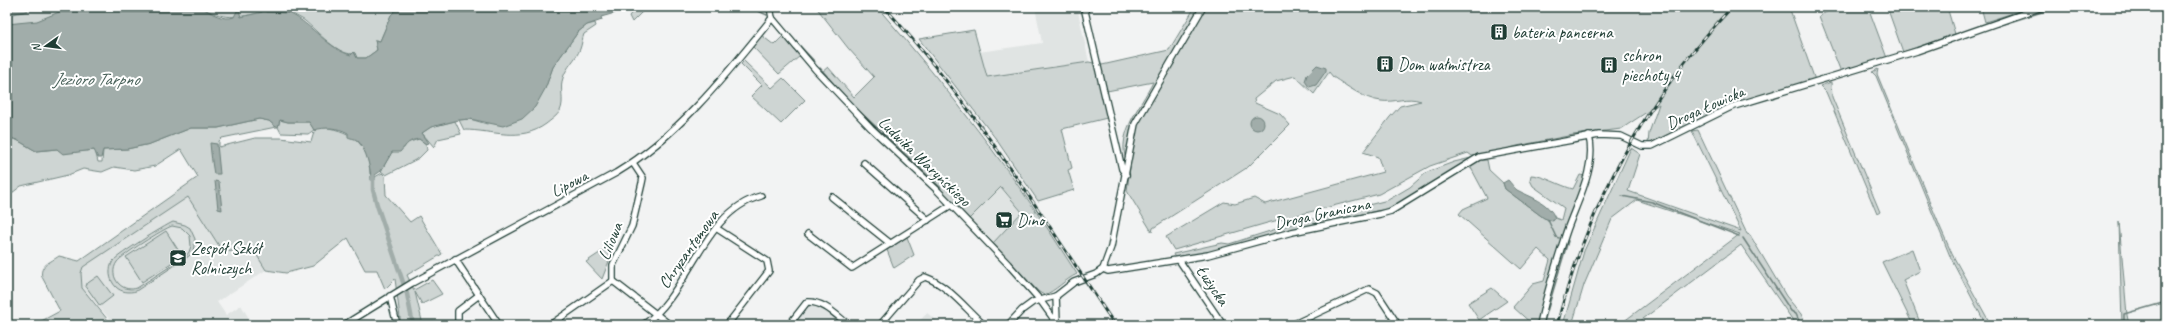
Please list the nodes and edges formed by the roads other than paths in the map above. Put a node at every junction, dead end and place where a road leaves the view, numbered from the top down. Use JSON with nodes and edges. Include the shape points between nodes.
{"nodes":[{"id":1,"x":770,"y":7,"type":"edge"},
{"id":2,"x":1084,"y":7,"type":"edge"},
{"id":3,"x":1203,"y":7,"type":"edge"},
{"id":4,"x":2042,"y":7,"type":"edge"},
{"id":5,"x":772,"y":18,"type":"junction"},
{"id":6,"x":1589,"y":136,"type":"junction"},
{"id":7,"x":633,"y":163,"type":"junction"},
{"id":8,"x":864,"y":163,"type":"dead end"},
{"id":9,"x":1126,"y":175,"type":"junction"},
{"id":10,"x":761,"y":196,"type":"dead end"},
{"id":11,"x":832,"y":197,"type":"dead end"},
{"id":12,"x":951,"y":205,"type":"junction"},
{"id":13,"x":928,"y":220,"type":"junction"},
{"id":14,"x":716,"y":228,"type":"junction"},
{"id":15,"x":808,"y":234,"type":"dead end"},
{"id":16,"x":891,"y":244,"type":"junction"},
{"id":17,"x":455,"y":259,"type":"junction"},
{"id":18,"x":1179,"y":260,"type":"junction"},
{"id":19,"x":1103,"y":269,"type":"junction"},
{"id":20,"x":613,"y":281,"type":"junction"},
{"id":21,"x":479,"y":295,"type":"junction"},
{"id":22,"x":390,"y":296,"type":"junction"},
{"id":23,"x":1056,"y":296,"type":"junction"},
{"id":24,"x":1040,"y":300,"type":"junction"},
{"id":25,"x":656,"y":314,"type":"junction"},
{"id":26,"x":1057,"y":323,"type":"edge"},
{"id":27,"x":344,"y":325,"type":"edge"},
{"id":28,"x":396,"y":325,"type":"edge"},
{"id":29,"x":458,"y":325,"type":"edge"},
{"id":30,"x":499,"y":325,"type":"edge"},
{"id":31,"x":550,"y":325,"type":"edge"},
{"id":32,"x":643,"y":325,"type":"edge"},
{"id":33,"x":670,"y":325,"type":"edge"},
{"id":34,"x":727,"y":325,"type":"edge"},
{"id":35,"x":789,"y":325,"type":"edge"},
{"id":36,"x":849,"y":325,"type":"edge"},
{"id":37,"x":880,"y":325,"type":"edge"},
{"id":38,"x":984,"y":325,"type":"edge"},
{"id":39,"x":1008,"y":325,"type":"edge"},
{"id":40,"x":1223,"y":325,"type":"edge"},
{"id":41,"x":1292,"y":325,"type":"edge"},
{"id":42,"x":1398,"y":325,"type":"edge"},
{"id":43,"x":1540,"y":325,"type":"edge"}],
"edges":[{"from":1,"to":5,"type":"street"},
{"from":2,"to":9,"type":"street","via":[[1122,169]]},
{"from":3,"to":9,"type":"street","via":[[1135,124]]},
{"from":4,"to":6,"type":"street","name":"Droga Łowicka","via":[[1917,51],[1731,107],[1652,146],[1642,146],[1620,136],[1608,134]]},
{"from":5,"to":7,"type":"street","name":"Lipowa","via":[[682,121]]},
{"from":5,"to":12,"type":"street","name":"Ludwika Waryńskiego","via":[[860,117]]},
{"from":6,"to":18,"type":"street","name":"Droga Graniczna","via":[[1479,157],[1391,211]]},
{"from":6,"to":43,"type":"street","via":[[1591,144],[1588,172],[1551,277]]},
{"from":7,"to":17,"type":"street","name":"Lipowa"},
{"from":7,"to":20,"type":"street","name":"Liliowa","via":[[643,178],[632,226],[612,265]]},
{"from":8,"to":13,"type":"street"},
{"from":9,"to":19,"type":"street","via":[[1111,247]]},
{"from":10,"to":14,"type":"street","name":"Chryzantemowa","via":[[725,216]]},
{"from":11,"to":16,"type":"street"},
{"from":12,"to":13,"type":"street"},
{"from":12,"to":24,"type":"street","name":"Ludwika Waryńskiego"},
{"from":13,"to":16,"type":"street"},
{"from":14,"to":25,"type":"street","name":"Chryzantemowa","via":[[673,294]]},
{"from":14,"to":34,"type":"street","via":[[767,261],[769,271]]},
{"from":15,"to":16,"type":"street","via":[[852,268]]},
{"from":17,"to":21,"type":"street"},
{"from":17,"to":22,"type":"street","name":"Lipowa"},
{"from":18,"to":19,"type":"street","name":"Droga Graniczna","via":[[1108,271]]},
{"from":18,"to":40,"type":"street","name":"Łużycka"},
{"from":19,"to":23,"type":"street","name":"Droga Graniczna","via":[[1074,282]]},
{"from":20,"to":25,"type":"street"},
{"from":20,"to":31,"type":"street","name":"Liliowa"},
{"from":21,"to":29,"type":"street","via":[[458,311]]},
{"from":21,"to":30,"type":"street"},
{"from":22,"to":27,"type":"street","name":"Lipowa"},
{"from":22,"to":28,"type":"street"},
{"from":23,"to":24,"type":"street","name":"Droga Graniczna"},
{"from":23,"to":26,"type":"street"},
{"from":24,"to":26,"type":"street","name":"Ludwika Waryńskiego"},
{"from":24,"to":39,"type":"street","name":"Droga Graniczna","via":[[1022,310]]},
{"from":25,"to":32,"type":"street","name":"Chryzantemowa"},
{"from":25,"to":33,"type":"street"},
{"from":35,"to":36,"type":"street","via":[[807,302],[813,301]]},
{"from":37,"to":38,"type":"street","via":[[925,276],[947,291]]},
{"from":41,"to":42,"type":"street","via":[[1369,289],[1376,293]]}]}
